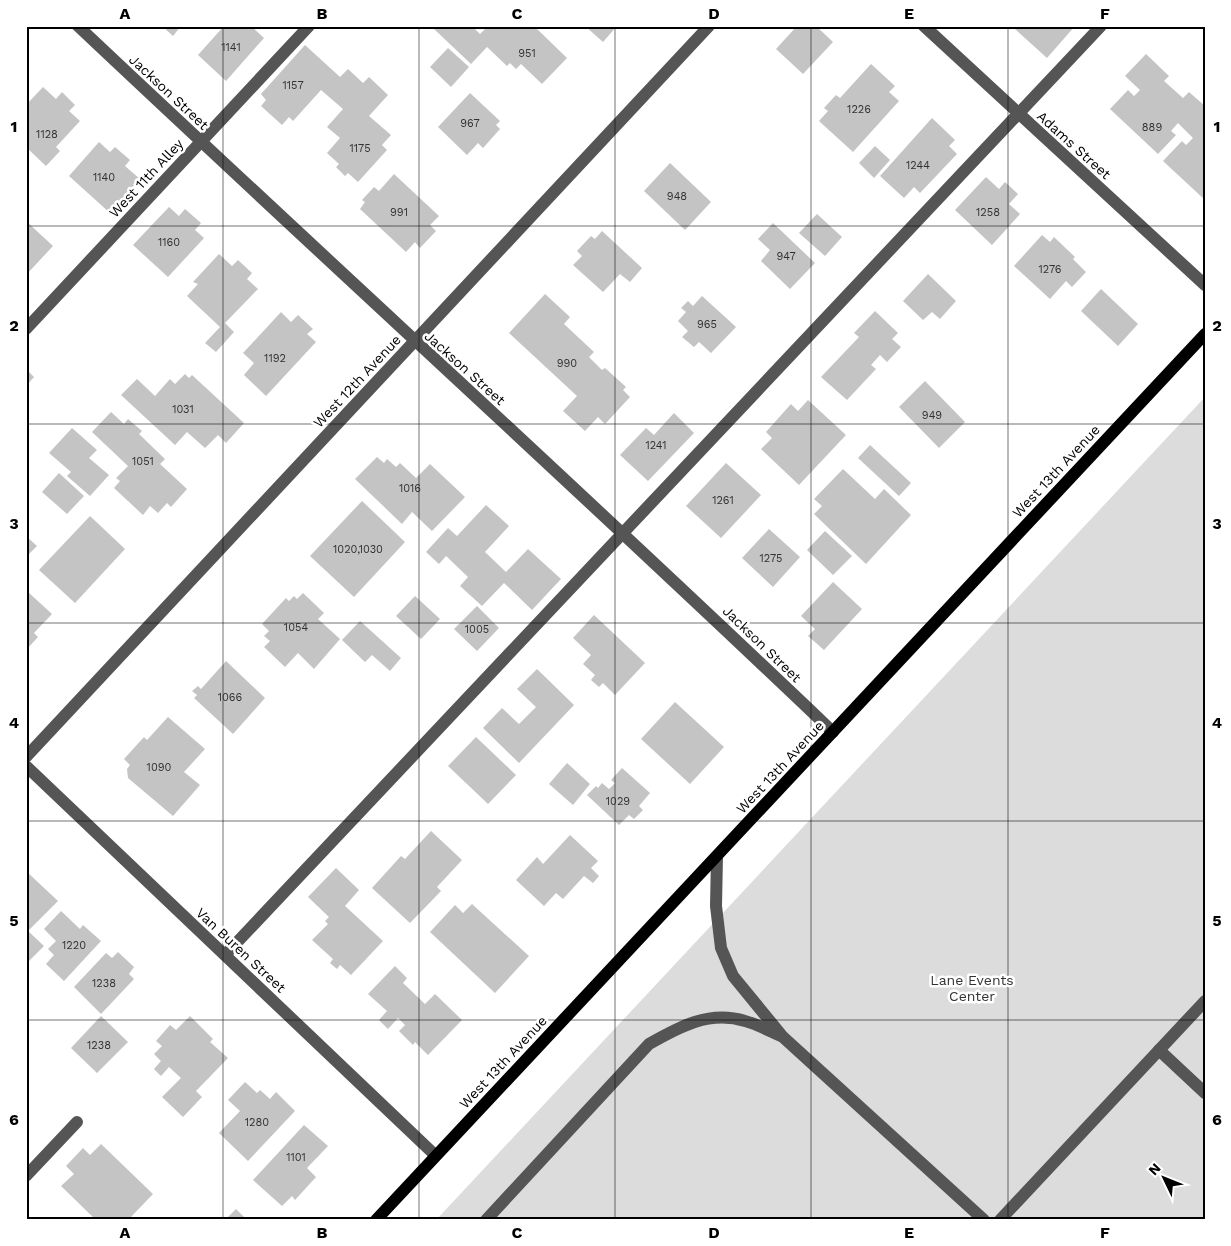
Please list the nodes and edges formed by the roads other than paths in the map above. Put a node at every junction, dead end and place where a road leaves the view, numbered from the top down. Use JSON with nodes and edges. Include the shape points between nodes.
{"nodes":[{"id":1,"x":78,"y":26,"type":"edge"},
{"id":2,"x":309,"y":26,"type":"edge"},
{"id":3,"x":709,"y":26,"type":"edge"},
{"id":4,"x":924,"y":26,"type":"edge"},
{"id":5,"x":1101,"y":26,"type":"edge"},
{"id":6,"x":1018,"y":115,"type":"junction"},
{"id":7,"x":201,"y":142,"type":"junction"},
{"id":8,"x":1205,"y":285,"type":"edge"},
{"id":9,"x":26,"y":329,"type":"edge"},
{"id":10,"x":1205,"y":334,"type":"edge"},
{"id":11,"x":414,"y":341,"type":"junction"},
{"id":12,"x":622,"y":532,"type":"junction"},
{"id":13,"x":833,"y":732,"type":"junction"},
{"id":14,"x":26,"y":757,"type":"edge"},
{"id":15,"x":26,"y":766,"type":"edge"},
{"id":16,"x":717,"y":856,"type":"junction"},
{"id":17,"x":225,"y":955,"type":"junction"},
{"id":18,"x":1205,"y":1001,"type":"edge"},
{"id":19,"x":783,"y":1037,"type":"junction"},
{"id":20,"x":1159,"y":1050,"type":"junction"},
{"id":21,"x":1205,"y":1093,"type":"edge"},
{"id":22,"x":77,"y":1122,"type":"dead end"},
{"id":23,"x":436,"y":1155,"type":"junction"},
{"id":24,"x":26,"y":1176,"type":"edge"},
{"id":25,"x":376,"y":1220,"type":"edge"},
{"id":26,"x":486,"y":1220,"type":"edge"},
{"id":27,"x":984,"y":1220,"type":"edge"},
{"id":28,"x":1000,"y":1220,"type":"edge"}],
"edges":[{"from":1,"to":7,"type":"street","name":"Jackson Street"},
{"from":2,"to":7,"type":"street","name":"West 11th Alley"},
{"from":3,"to":11,"type":"street","name":"West 12th Avenue"},
{"from":4,"to":6,"type":"street","name":"Adams Street"},
{"from":5,"to":6,"type":"street"},
{"from":6,"to":8,"type":"street","name":"Adams Street"},
{"from":6,"to":12,"type":"street"},
{"from":7,"to":9,"type":"street","name":"West 11th Alley"},
{"from":7,"to":11,"type":"street","name":"Jackson Street"},
{"from":10,"to":13,"type":"main road","name":"West 13th Avenue"},
{"from":11,"to":12,"type":"street","name":"Jackson Street"},
{"from":11,"to":14,"type":"street","name":"West 12th Avenue"},
{"from":12,"to":13,"type":"street","name":"Jackson Street"},
{"from":12,"to":17,"type":"street"},
{"from":13,"to":16,"type":"main road","name":"West 13th Avenue"},
{"from":15,"to":17,"type":"street","name":"Van Buren Street"},
{"from":16,"to":19,"type":"street","via":[[716,906],[721,948],[733,976]]},
{"from":16,"to":23,"type":"main road","name":"West 13th Avenue"},
{"from":17,"to":23,"type":"street","name":"Van Buren Street"},
{"from":18,"to":20,"type":"street"},
{"from":19,"to":26,"type":"street","via":[[744,1020],[713,1017],[680,1026],[650,1044]]},
{"from":19,"to":27,"type":"street"},
{"from":20,"to":21,"type":"street"},
{"from":20,"to":28,"type":"street"},
{"from":22,"to":24,"type":"street"},
{"from":23,"to":25,"type":"main road","name":"West 13th Avenue"}]}
